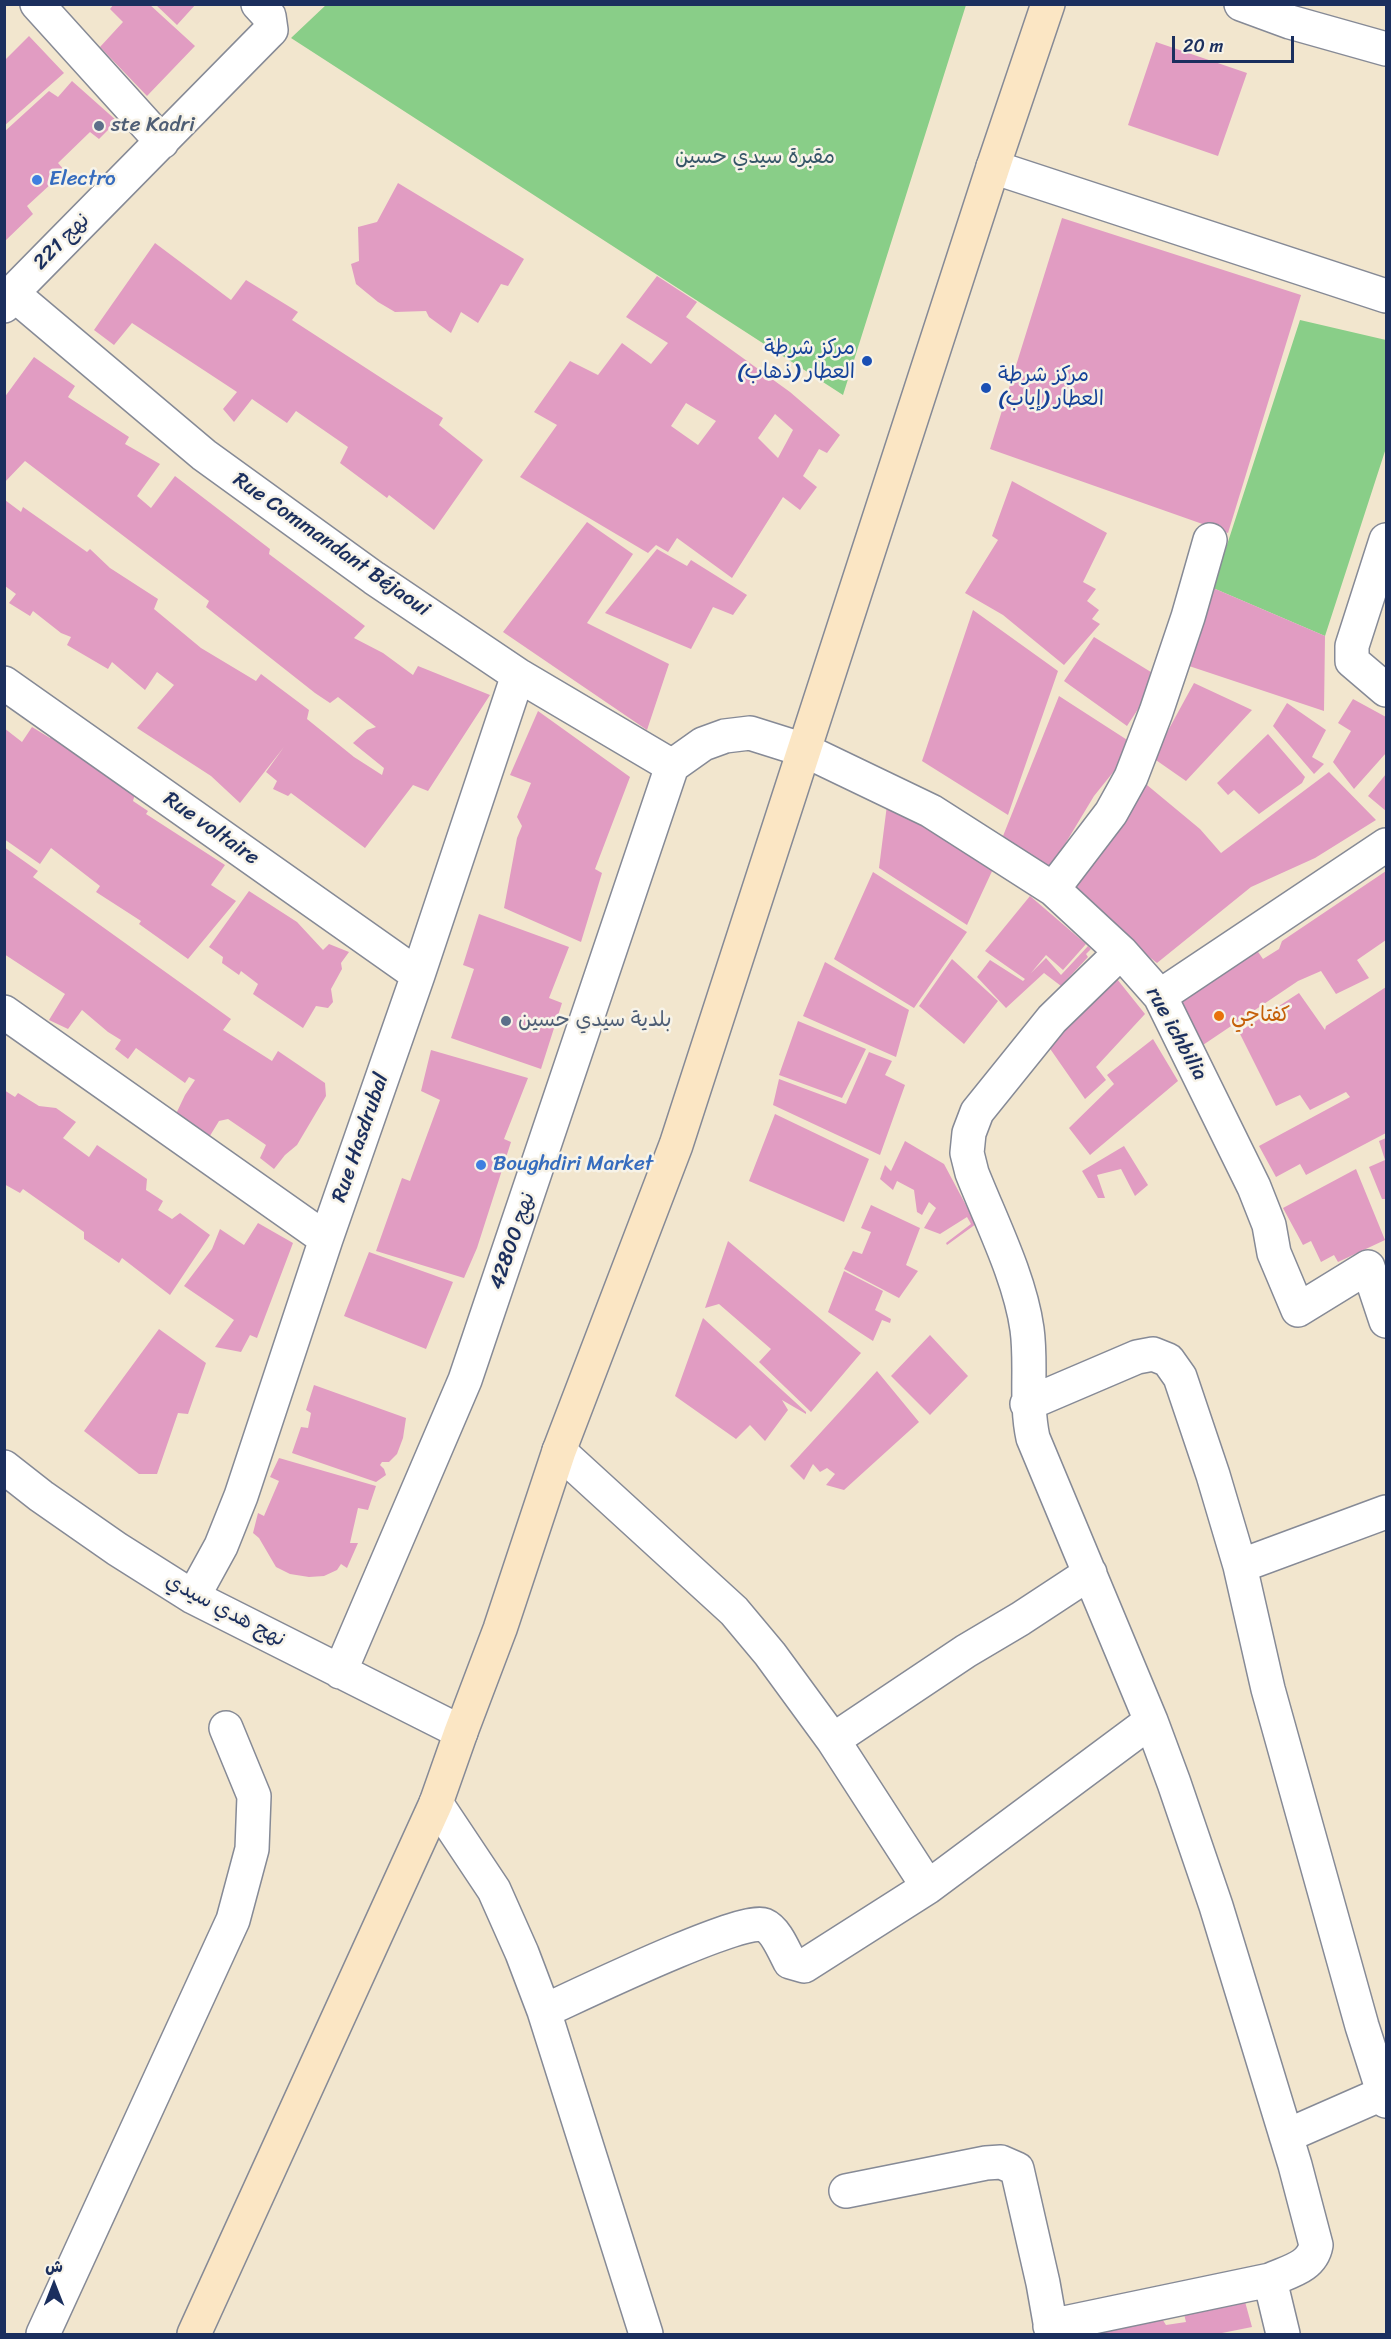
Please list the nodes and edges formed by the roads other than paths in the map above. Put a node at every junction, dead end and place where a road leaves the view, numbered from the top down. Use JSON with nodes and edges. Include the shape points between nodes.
{"nodes":[{"id":1,"x":37,"y":4,"type":"edge"},
{"id":2,"x":1048,"y":4,"type":"edge"},
{"id":3,"x":1241,"y":4,"type":"edge"},
{"id":4,"x":265,"y":14,"type":"edge"},
{"id":5,"x":1386,"y":49,"type":"edge"},
{"id":6,"x":162,"y":142,"type":"junction"},
{"id":7,"x":993,"y":167,"type":"junction"},
{"id":8,"x":1386,"y":296,"type":"edge"},
{"id":9,"x":8,"y":300,"type":"edge"},
{"id":10,"x":1210,"y":540,"type":"dead end"},
{"id":11,"x":1386,"y":540,"type":"edge"},
{"id":12,"x":518,"y":675,"type":"junction"},
{"id":13,"x":4,"y":683,"type":"edge"},
{"id":14,"x":1386,"y":690,"type":"edge"},
{"id":15,"x":804,"y":750,"type":"junction"},
{"id":16,"x":672,"y":766,"type":"junction"},
{"id":17,"x":1386,"y":845,"type":"edge"},
{"id":18,"x":1053,"y":889,"type":"junction"},
{"id":19,"x":1121,"y":952,"type":"junction"},
{"id":20,"x":418,"y":975,"type":"junction"},
{"id":21,"x":1160,"y":996,"type":"junction"},
{"id":22,"x":4,"y":1012,"type":"edge"},
{"id":23,"x":326,"y":1239,"type":"junction"},
{"id":24,"x":1386,"y":1321,"type":"edge"},
{"id":25,"x":1027,"y":1404,"type":"junction"},
{"id":26,"x":559,"y":1451,"type":"junction"},
{"id":27,"x":4,"y":1467,"type":"edge"},
{"id":28,"x":1386,"y":1512,"type":"edge"},
{"id":29,"x":1240,"y":1566,"type":"junction"},
{"id":30,"x":1090,"y":1573,"type":"junction"},
{"id":31,"x":193,"y":1597,"type":"junction"},
{"id":32,"x":340,"y":1672,"type":"junction"},
{"id":33,"x":1151,"y":1721,"type":"junction"},
{"id":34,"x":226,"y":1728,"type":"dead end"},
{"id":35,"x":461,"y":1731,"type":"junction"},
{"id":36,"x":833,"y":1740,"type":"junction"},
{"id":37,"x":436,"y":1803,"type":"junction"},
{"id":38,"x":928,"y":1887,"type":"junction"},
{"id":39,"x":544,"y":2011,"type":"junction"},
{"id":40,"x":1385,"y":2097,"type":"edge"},
{"id":41,"x":1286,"y":2136,"type":"junction"},
{"id":42,"x":846,"y":2191,"type":"dead end"},
{"id":43,"x":1270,"y":2280,"type":"junction"},
{"id":44,"x":1049,"y":2332,"type":"edge"},
{"id":45,"x":43,"y":2334,"type":"edge"},
{"id":46,"x":195,"y":2334,"type":"edge"},
{"id":47,"x":646,"y":2334,"type":"edge"},
{"id":48,"x":1283,"y":2334,"type":"edge"}],
"edges":[{"from":1,"to":6,"type":"street"},
{"from":2,"to":7,"type":"main road"},
{"from":3,"to":5,"type":"street"},
{"from":4,"to":6,"type":"street","name":"نهج 221","via":[[267,34]]},
{"from":6,"to":9,"type":"street","name":"نهج 221"},
{"from":7,"to":8,"type":"street"},
{"from":7,"to":15,"type":"main road"},
{"from":9,"to":12,"type":"street","name":"Rue Commandant Béjaoui","via":[[204,456]]},
{"from":10,"to":18,"type":"street","via":[[1156,712],[1131,777],[1111,813]]},
{"from":11,"to":14,"type":"street","via":[[1352,646],[1352,661]]},
{"from":12,"to":16,"type":"street","name":"Rue Commandant Béjaoui"},
{"from":12,"to":20,"type":"street","name":"Rue Hasdrubal"},
{"from":13,"to":20,"type":"street","name":"Rue voltaire"},
{"from":15,"to":16,"type":"street","name":"rue ichbilia","via":[[750,733],[725,736],[703,744]]},
{"from":15,"to":18,"type":"street","name":"rue ichbilia","via":[[931,812]]},
{"from":15,"to":26,"type":"main road","via":[[676,1145]]},
{"from":16,"to":32,"type":"street","name":"نهج 42800","via":[[465,1380]]},
{"from":17,"to":21,"type":"street"},
{"from":18,"to":19,"type":"street","name":"rue ichbilia"},
{"from":19,"to":21,"type":"street","name":"rue ichbilia"},
{"from":19,"to":25,"type":"street","via":[[1052,1019],[977,1112],[969,1133],[967,1153],[972,1173],[1020,1296],[1027,1329]]},
{"from":20,"to":23,"type":"street","name":"Rue Hasdrubal"},
{"from":21,"to":24,"type":"street","name":"rue ichbilia","via":[[1254,1187],[1269,1225],[1274,1253],[1298,1310],[1368,1268]]},
{"from":22,"to":23,"type":"street"},
{"from":23,"to":31,"type":"street","name":"Rue Hasdrubal","via":[[241,1496],[221,1546]]},
{"from":25,"to":29,"type":"street","via":[[1137,1357],[1153,1354],[1168,1360],[1180,1377]]},
{"from":25,"to":30,"type":"street","via":[[1033,1438]]},
{"from":26,"to":35,"type":"main road","via":[[500,1629]]},
{"from":26,"to":36,"type":"street","via":[[734,1611]]},
{"from":27,"to":31,"type":"street","name":"نهج هدي سيدي","via":[[117,1549]]},
{"from":28,"to":29,"type":"street"},
{"from":29,"to":40,"type":"street","via":[[1268,1689]]},
{"from":30,"to":33,"type":"street"},
{"from":30,"to":36,"type":"street"},
{"from":31,"to":32,"type":"street","name":"نهج هدي سيدي"},
{"from":32,"to":35,"type":"street","name":"نهج هدي سيدي"},
{"from":33,"to":38,"type":"street"},
{"from":33,"to":41,"type":"street","via":[[1216,1906]]},
{"from":34,"to":45,"type":"street","via":[[254,1796],[252,1849],[233,1920]]},
{"from":35,"to":37,"type":"main road"},
{"from":36,"to":38,"type":"street"},
{"from":37,"to":39,"type":"street","via":[[494,1890]]},
{"from":37,"to":46,"type":"main road"},
{"from":38,"to":39,"type":"street","via":[[804,1966],[790,1962],[770,1929],[755,1924],[706,1938]]},
{"from":39,"to":47,"type":"street"},
{"from":40,"to":41,"type":"street"},
{"from":41,"to":43,"type":"street","via":[[1317,2245],[1310,2261]]},
{"from":42,"to":44,"type":"street","via":[[986,2163],[1002,2162],[1017,2169]]},
{"from":43,"to":44,"type":"street"},
{"from":43,"to":48,"type":"street"}]}
